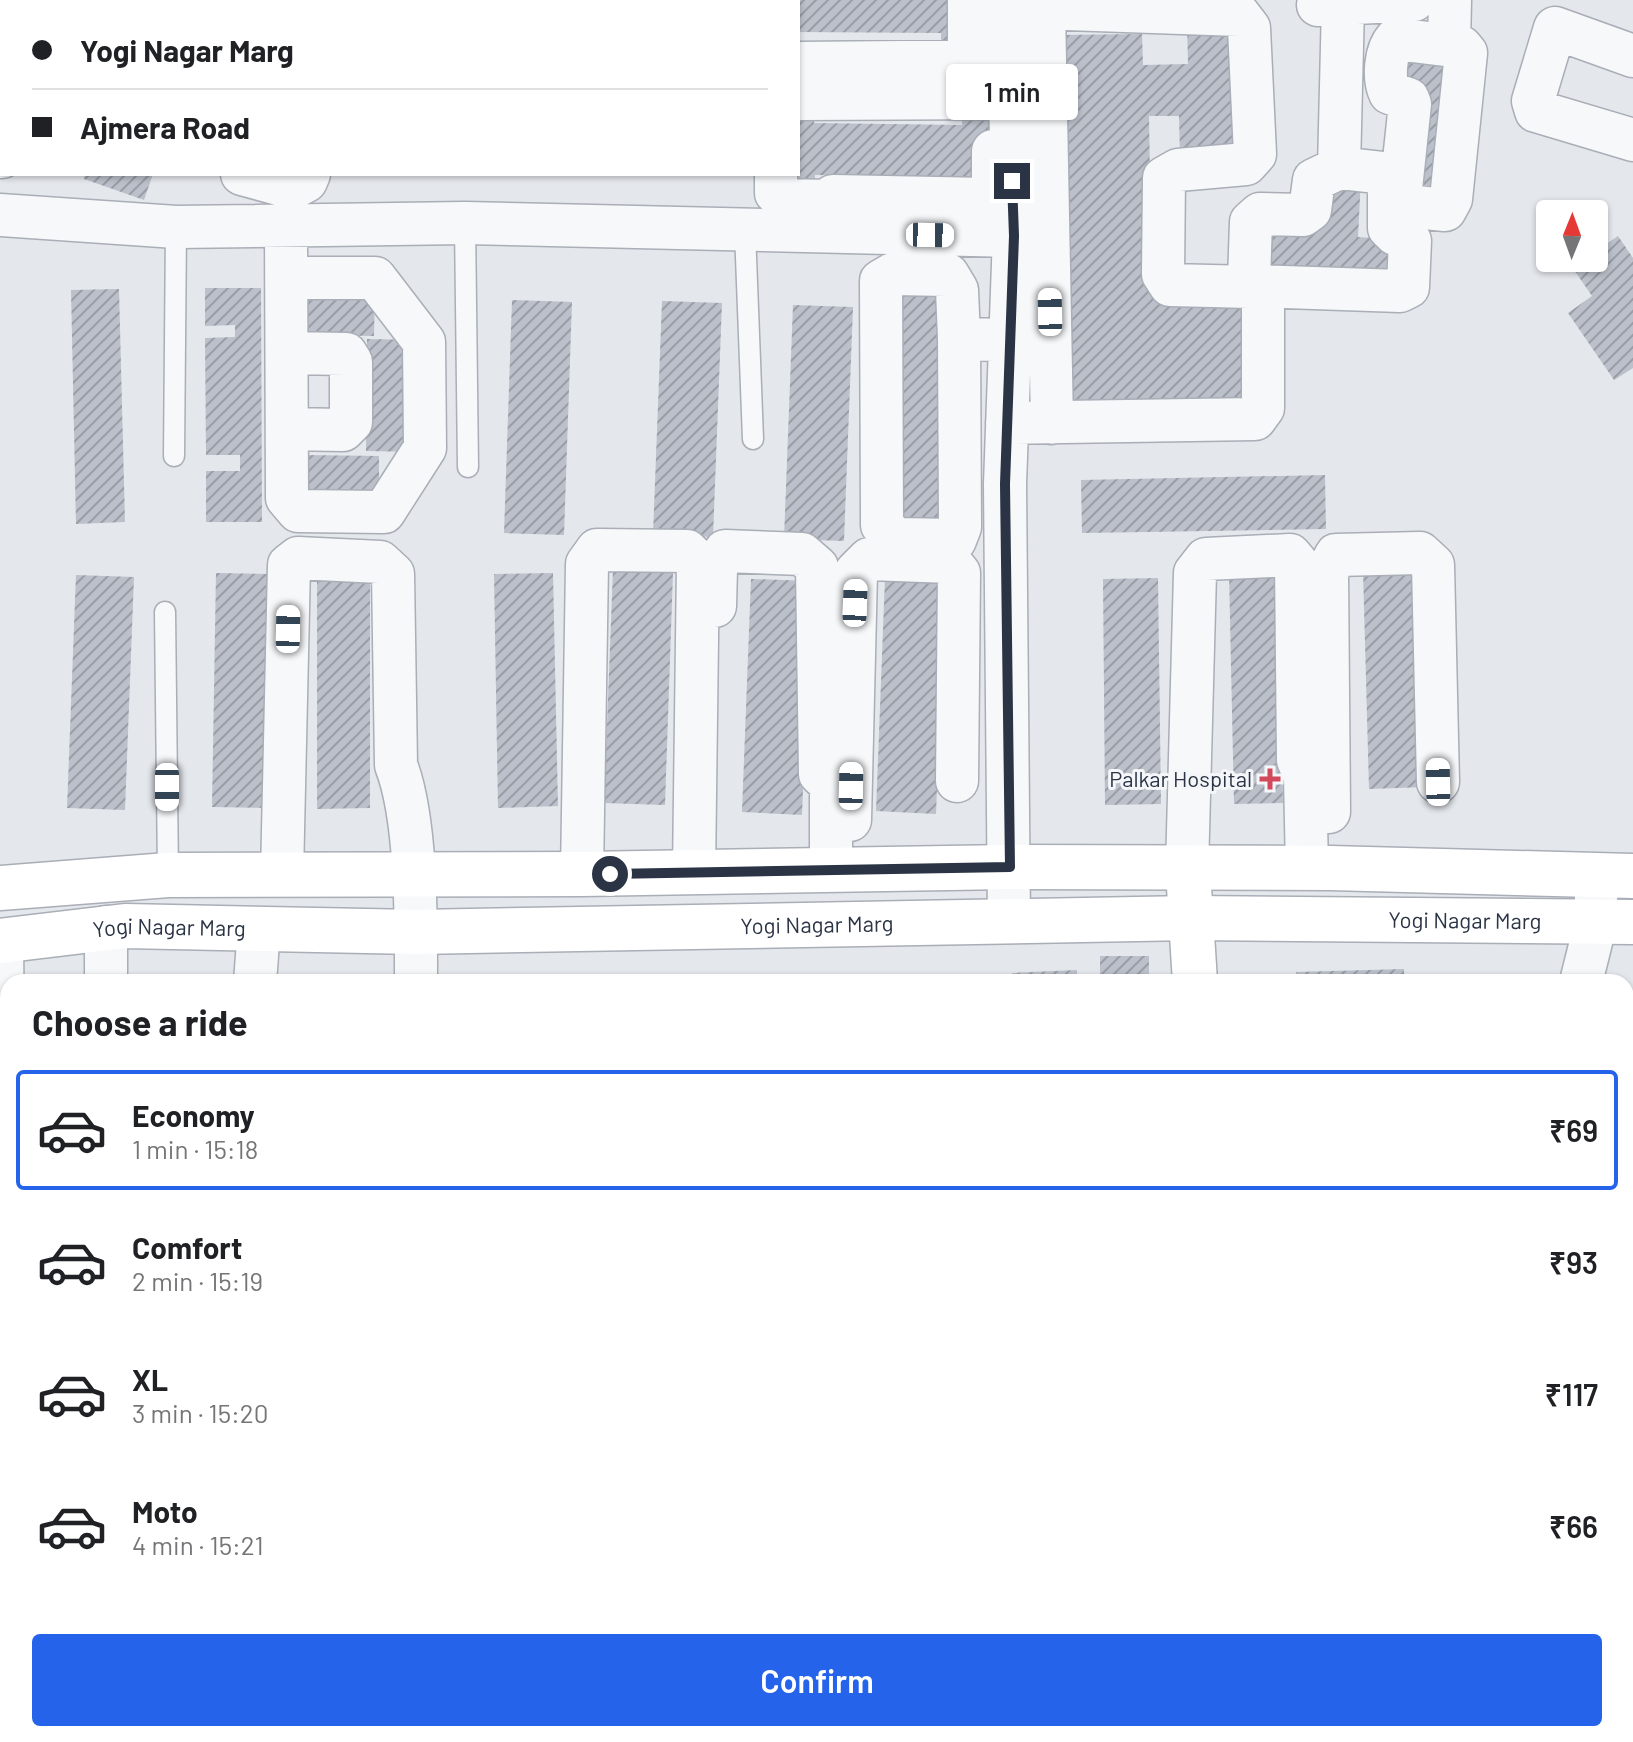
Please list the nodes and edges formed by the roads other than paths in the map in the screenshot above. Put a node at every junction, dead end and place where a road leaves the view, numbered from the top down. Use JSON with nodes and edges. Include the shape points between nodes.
{"nodes":[{"id":1,"x":1414,"y":0,"type":"edge"},
{"id":2,"x":1450,"y":0,"type":"edge"},
{"id":3,"x":1007,"y":4,"type":"edge"},
{"id":4,"x":1559,"y":14,"type":"edge"},
{"id":5,"x":969,"y":42,"type":"dead end"},
{"id":6,"x":1449,"y":45,"type":"dead end"},
{"id":7,"x":1633,"y":56,"type":"edge"},
{"id":8,"x":800,"y":63,"type":"edge"},
{"id":9,"x":1004,"y":86,"type":"junction"},
{"id":10,"x":800,"y":99,"type":"edge"},
{"id":11,"x":1633,"y":140,"type":"edge"},
{"id":12,"x":1339,"y":168,"type":"dead end"},
{"id":13,"x":308,"y":176,"type":"edge"},
{"id":14,"x":776,"y":176,"type":"edge"},
{"id":15,"x":249,"y":177,"type":"edge"},
{"id":16,"x":0,"y":215,"type":"edge"},
{"id":17,"x":850,"y":215,"type":"junction"},
{"id":18,"x":930,"y":216,"type":"junction"},
{"id":19,"x":465,"y":223,"type":"junction"},
{"id":20,"x":176,"y":227,"type":"junction"},
{"id":21,"x":272,"y":228,"type":"junction"},
{"id":22,"x":745,"y":231,"type":"junction"},
{"id":23,"x":1014,"y":236,"type":"junction"},
{"id":24,"x":288,"y":278,"type":"junction"},
{"id":25,"x":959,"y":338,"type":"junction"},
{"id":26,"x":1011,"y":341,"type":"junction"},
{"id":27,"x":288,"y":353,"type":"junction"},
{"id":28,"x":1007,"y":423,"type":"junction"},
{"id":29,"x":1052,"y":423,"type":"junction"},
{"id":30,"x":287,"y":429,"type":"junction"},
{"id":31,"x":753,"y":439,"type":"dead end"},
{"id":32,"x":174,"y":456,"type":"dead end"},
{"id":33,"x":468,"y":467,"type":"dead end"},
{"id":34,"x":1005,"y":484,"type":"junction"},
{"id":35,"x":960,"y":486,"type":"junction"},
{"id":36,"x":165,"y":612,"type":"dead end"},
{"id":37,"x":1007,"y":663,"type":"junction"},
{"id":38,"x":958,"y":665,"type":"junction"},
{"id":39,"x":957,"y":781,"type":"dead end"},
{"id":40,"x":1438,"y":782,"type":"dead end"},
{"id":41,"x":1010,"y":867,"type":"junction"},
{"id":42,"x":1319,"y":868,"type":"junction"},
{"id":43,"x":1187,"y":869,"type":"junction"},
{"id":44,"x":841,"y":870,"type":"junction"},
{"id":45,"x":1428,"y":870,"type":"junction"},
{"id":46,"x":702,"y":872,"type":"junction"},
{"id":47,"x":582,"y":874,"type":"junction"},
{"id":48,"x":168,"y":875,"type":"junction"},
{"id":49,"x":282,"y":875,"type":"junction"},
{"id":50,"x":412,"y":875,"type":"junction"},
{"id":51,"x":1615,"y":875,"type":"edge"},
{"id":52,"x":0,"y":888,"type":"edge"},
{"id":53,"x":1191,"y":918,"type":"junction"},
{"id":54,"x":1427,"y":920,"type":"junction"},
{"id":55,"x":1009,"y":921,"type":"junction"},
{"id":56,"x":1615,"y":922,"type":"edge"},
{"id":57,"x":106,"y":927,"type":"junction"},
{"id":58,"x":246,"y":930,"type":"junction"},
{"id":59,"x":416,"y":932,"type":"junction"},
{"id":60,"x":1,"y":941,"type":"edge"},
{"id":61,"x":1,"y":974,"type":"edge"},
{"id":62,"x":106,"y":974,"type":"edge"},
{"id":63,"x":235,"y":974,"type":"edge"},
{"id":64,"x":254,"y":974,"type":"edge"},
{"id":65,"x":416,"y":974,"type":"edge"},
{"id":66,"x":1194,"y":974,"type":"edge"},
{"id":67,"x":1586,"y":974,"type":"edge"}],
"edges":[{"from":1,"to":12,"type":"street","via":[[1331,5]]},
{"from":2,"to":6,"type":"street"},
{"from":3,"to":5,"type":"street"},
{"from":3,"to":9,"type":"street"},
{"from":3,"to":29,"type":"street"},
{"from":3,"to":29,"type":"street","via":[[1239,15],[1249,28],[1255,154],[1246,164],[1178,170],[1164,178],[1163,274],[1170,285],[1251,287],[1263,296],[1263,408],[1255,419]]},
{"from":4,"to":7,"type":"street"},
{"from":4,"to":11,"type":"street","via":[[1533,101],[1536,111]]},
{"from":8,"to":9,"type":"street"},
{"from":9,"to":10,"type":"street"},
{"from":9,"to":18,"type":"street","via":[[993,197]]},
{"from":9,"to":23,"type":"street"},
{"from":13,"to":15,"type":"street","via":[[293,188]]},
{"from":14,"to":17,"type":"street","via":[[776,193],[784,200],[828,201],[833,196]]},
{"from":15,"to":21,"type":"street"},
{"from":16,"to":20,"type":"street"},
{"from":17,"to":18,"type":"street"},
{"from":17,"to":22,"type":"street"},
{"from":18,"to":23,"type":"street"},
{"from":19,"to":21,"type":"street"},
{"from":19,"to":22,"type":"street"},
{"from":19,"to":33,"type":"lane"},
{"from":20,"to":21,"type":"street"},
{"from":20,"to":32,"type":"lane"},
{"from":21,"to":24,"type":"street"},
{"from":22,"to":31,"type":"lane"},
{"from":23,"to":26,"type":"street"},
{"from":24,"to":27,"type":"street"},
{"from":24,"to":30,"type":"street","via":[[375,278],[382,283],[424,342],[425,448],[384,512],[298,511],[287,498]]},
{"from":25,"to":26,"type":"street"},
{"from":25,"to":35,"type":"street"},
{"from":25,"to":35,"type":"street","via":[[957,290],[948,275],[893,274],[881,281],[882,525],[895,539],[955,540]]},
{"from":26,"to":28,"type":"street"},
{"from":27,"to":30,"type":"street"},
{"from":27,"to":30,"type":"street","via":[[346,354],[351,362],[351,422],[343,430]]},
{"from":28,"to":29,"type":"street"},
{"from":28,"to":34,"type":"street"},
{"from":34,"to":35,"type":"street"},
{"from":34,"to":37,"type":"street"},
{"from":36,"to":48,"type":"lane"},
{"from":37,"to":38,"type":"street"},
{"from":37,"to":41,"type":"street"},
{"from":38,"to":39,"type":"street"},
{"from":38,"to":44,"type":"street","via":[[959,573],[950,562],[869,559],[856,572]]},
{"from":40,"to":42,"type":"street","via":[[1433,565],[1420,553],[1336,555],[1327,572]]},
{"from":41,"to":43,"type":"street"},
{"from":41,"to":44,"type":"street"},
{"from":41,"to":55,"type":"street"},
{"from":42,"to":43,"type":"street"},
{"from":42,"to":43,"type":"street","via":[[1298,760],[1296,562],[1290,555],[1206,559],[1195,573]]},
{"from":42,"to":45,"type":"street"},
{"from":43,"to":53,"type":"street"},
{"from":44,"to":46,"type":"street"},
{"from":44,"to":46,"type":"street","via":[[831,784],[820,774],[817,567],[802,554],[725,551],[716,568]]},
{"from":45,"to":51,"type":"street"},
{"from":45,"to":54,"type":"street"},
{"from":46,"to":47,"type":"street"},
{"from":46,"to":47,"type":"street","via":[[698,562],[687,551],[597,550],[587,564]]},
{"from":47,"to":50,"type":"street"},
{"from":48,"to":49,"type":"street"},
{"from":48,"to":52,"type":"street"},
{"from":49,"to":50,"type":"street"},
{"from":49,"to":50,"type":"street","via":[[289,565],[298,558],[380,562],[393,574],[396,765],[406,789]]},
{"from":50,"to":59,"type":"street"},
{"from":51,"to":56,"type":"street"},
{"from":53,"to":54,"type":"street","name":"Yogi Nagar Marg"},
{"from":53,"to":55,"type":"street","name":"Yogi Nagar Marg"},
{"from":53,"to":66,"type":"street"},
{"from":54,"to":56,"type":"street","name":"Yogi Nagar Marg"},
{"from":55,"to":59,"type":"street","name":"Yogi Nagar Marg"},
{"from":56,"to":67,"type":"street"},
{"from":57,"to":58,"type":"street","name":"Yogi Nagar Marg"},
{"from":57,"to":60,"type":"street","name":"Yogi Nagar Marg"},
{"from":57,"to":62,"type":"street"},
{"from":58,"to":59,"type":"street","name":"Yogi Nagar Marg"},
{"from":58,"to":63,"type":"street"},
{"from":58,"to":64,"type":"street"},
{"from":59,"to":65,"type":"street"},
{"from":60,"to":61,"type":"street"}]}
